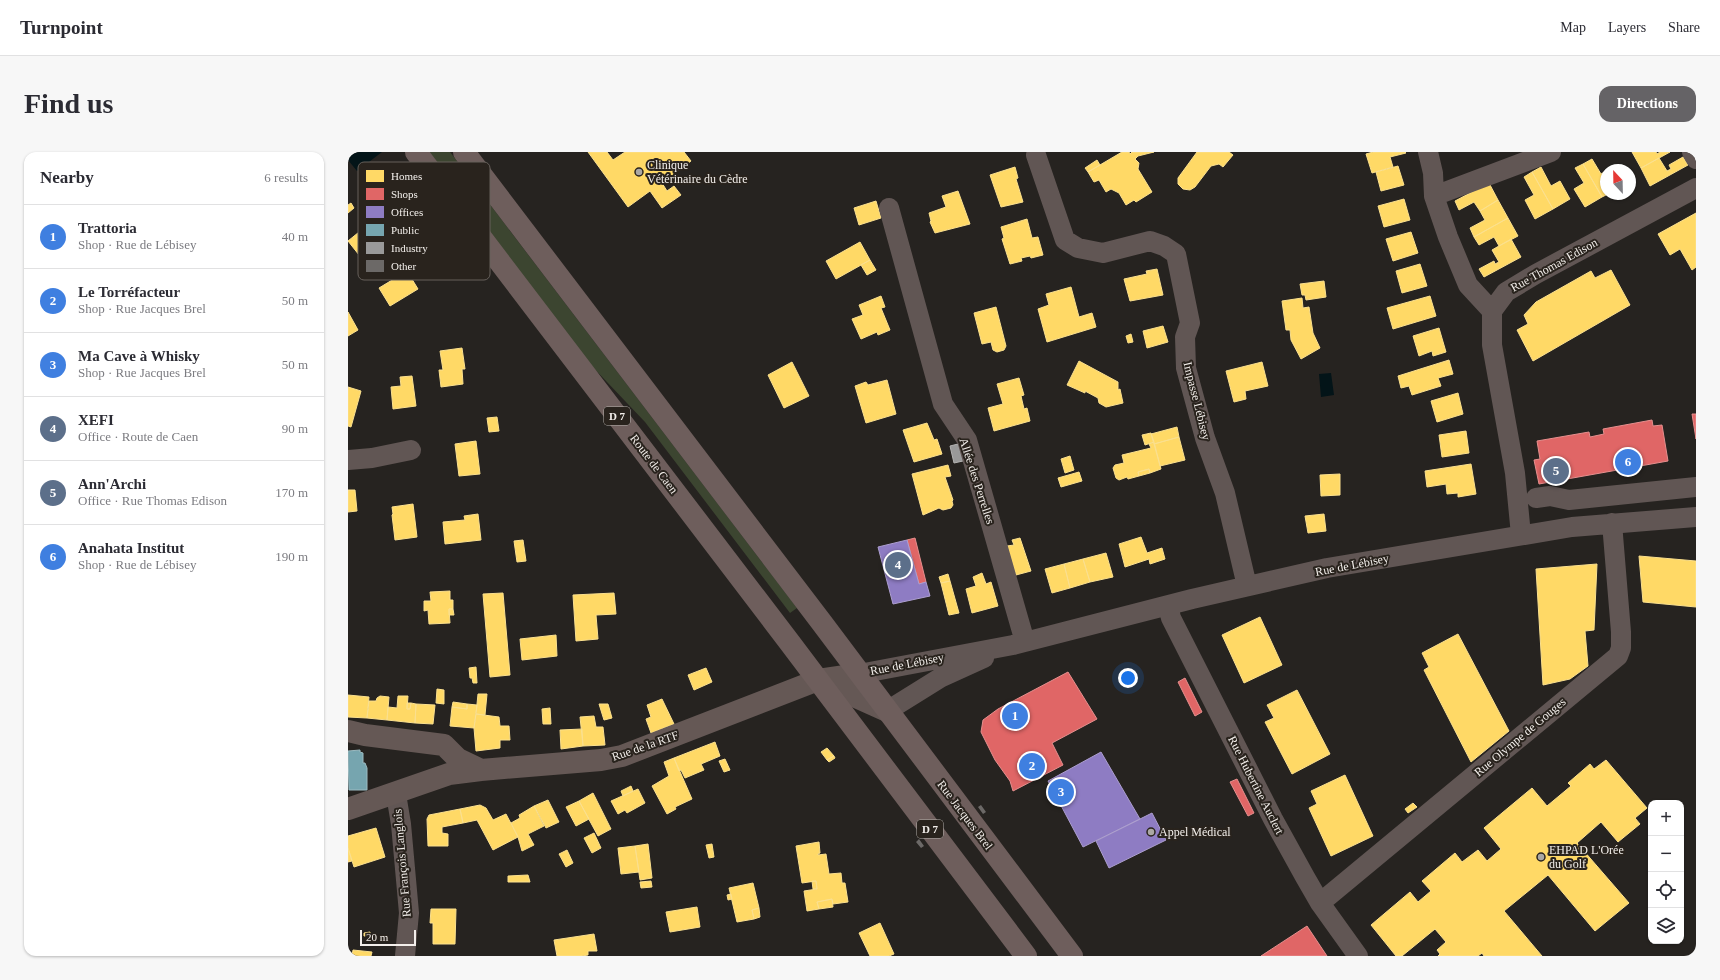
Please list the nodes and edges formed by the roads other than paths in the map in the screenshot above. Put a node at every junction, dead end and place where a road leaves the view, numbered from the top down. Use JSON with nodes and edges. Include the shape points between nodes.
{"nodes":[{"id":1,"x":416,"y":152,"type":"edge"},
{"id":2,"x":464,"y":152,"type":"edge"},
{"id":3,"x":1428,"y":152,"type":"edge"},
{"id":4,"x":1551,"y":152,"type":"edge"},
{"id":5,"x":1692,"y":152,"type":"edge"},
{"id":6,"x":1036,"y":155,"type":"dead end"},
{"id":7,"x":1696,"y":159,"type":"edge"},
{"id":8,"x":423,"y":162,"type":"edge"},
{"id":9,"x":472,"y":162,"type":"edge"},
{"id":10,"x":490,"y":186,"type":"edge"},
{"id":11,"x":1696,"y":188,"type":"edge"},
{"id":12,"x":1434,"y":196,"type":"junction"},
{"id":13,"x":889,"y":208,"type":"dead end"},
{"id":14,"x":490,"y":252,"type":"edge"},
{"id":15,"x":1492,"y":311,"type":"junction"},
{"id":16,"x":411,"y":450,"type":"dead end"},
{"id":17,"x":348,"y":460,"type":"edge"},
{"id":18,"x":1696,"y":487,"type":"edge"},
{"id":19,"x":1536,"y":498,"type":"dead end"},
{"id":20,"x":1696,"y":517,"type":"edge"},
{"id":21,"x":1612,"y":523,"type":"junction"},
{"id":22,"x":1521,"y":535,"type":"junction"},
{"id":23,"x":1247,"y":586,"type":"junction"},
{"id":24,"x":1168,"y":606,"type":"junction"},
{"id":25,"x":1019,"y":643,"type":"junction"},
{"id":26,"x":859,"y":674,"type":"junction"},
{"id":27,"x":809,"y":684,"type":"junction"},
{"id":28,"x":887,"y":711,"type":"junction"},
{"id":29,"x":348,"y":731,"type":"edge"},
{"id":30,"x":481,"y":770,"type":"junction"},
{"id":31,"x":396,"y":794,"type":"junction"},
{"id":32,"x":348,"y":809,"type":"edge"},
{"id":33,"x":1320,"y":903,"type":"junction"},
{"id":34,"x":405,"y":956,"type":"edge"},
{"id":35,"x":1026,"y":956,"type":"edge"},
{"id":36,"x":1072,"y":956,"type":"edge"},
{"id":37,"x":1358,"y":956,"type":"edge"}],
"edges":[{"from":1,"to":8,"type":"main road","name":"Route de Caen","number":"D 7"},
{"from":2,"to":9,"type":"main road"},
{"from":3,"to":12,"type":"street","via":[[1433,173]]},
{"from":4,"to":12,"type":"street"},
{"from":5,"to":7,"type":"street"},
{"from":6,"to":23,"type":"street","name":"Impasse Lébisey","via":[[1065,240],[1078,248],[1103,253],[1150,241],[1176,254],[1190,323],[1185,337],[1186,368],[1205,438],[1225,493]]},
{"from":10,"to":26,"type":"main road"},
{"from":11,"to":15,"type":"street","name":"Rue Thomas Edison","via":[[1506,292]]},
{"from":12,"to":15,"type":"street","via":[[1468,285]]},
{"from":13,"to":25,"type":"street","name":"Allée des Perrelles","via":[[943,404],[967,440]]},
{"from":14,"to":27,"type":"main road","name":"Route de Caen","number":"D 7"},
{"from":15,"to":22,"type":"street","via":[[1492,345],[1515,473]]},
{"from":16,"to":17,"type":"street"},
{"from":18,"to":19,"type":"street","via":[[1569,500],[1550,496]]},
{"from":20,"to":21,"type":"street","name":"Rue de Lébisey"},
{"from":21,"to":22,"type":"street","name":"Rue de Lébisey"},
{"from":21,"to":33,"type":"street","name":"Rue Olympe de Gouges","via":[[1621,632],[1618,656]]},
{"from":22,"to":23,"type":"street","name":"Rue de Lébisey","via":[[1327,568]]},
{"from":23,"to":24,"type":"street","name":"Rue de Lébisey"},
{"from":24,"to":25,"type":"street","name":"Rue de Lébisey"},
{"from":24,"to":33,"type":"street","name":"Rue Hubertine Auclert","via":[[1171,618],[1273,819]]},
{"from":25,"to":26,"type":"street","name":"Rue de Lébisey"},
{"from":25,"to":28,"type":"street","name":"Rue de Lébisey","via":[[946,675]]},
{"from":26,"to":27,"type":"street","name":"Rue de Lébisey"},
{"from":26,"to":28,"type":"main road","name":"Rue Jacques Brel"},
{"from":27,"to":28,"type":"street"},
{"from":27,"to":30,"type":"street","name":"Rue de la RTF","via":[[622,756]]},
{"from":27,"to":35,"type":"main road","number":"D 7"},
{"from":28,"to":36,"type":"main road","name":"Rue Jacques Brel"},
{"from":29,"to":30,"type":"street","via":[[444,745],[458,760]]},
{"from":30,"to":31,"type":"street","name":"Rue de la RTF","via":[[449,774]]},
{"from":31,"to":32,"type":"street","name":"Rue de la RTF"},
{"from":31,"to":34,"type":"street","name":"Rue François Langlois","via":[[409,913]]},
{"from":33,"to":37,"type":"street","name":"Rue Hubertine Auclert"}]}
